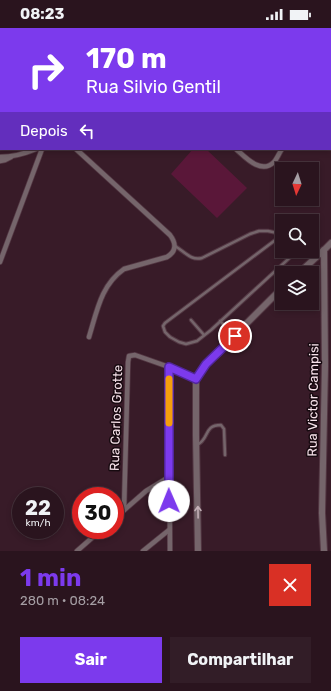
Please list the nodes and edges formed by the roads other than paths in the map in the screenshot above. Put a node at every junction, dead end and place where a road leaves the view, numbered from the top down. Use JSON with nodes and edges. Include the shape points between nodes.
{"nodes":[{"id":1,"x":33,"y":150,"type":"edge"},
{"id":2,"x":42,"y":150,"type":"edge"},
{"id":3,"x":77,"y":150,"type":"edge"},
{"id":4,"x":237,"y":150,"type":"edge"},
{"id":5,"x":281,"y":150,"type":"edge"},
{"id":6,"x":2,"y":157,"type":"edge"},
{"id":7,"x":275,"y":233,"type":"edge"},
{"id":8,"x":275,"y":240,"type":"edge"},
{"id":9,"x":331,"y":243,"type":"edge"},
{"id":10,"x":175,"y":246,"type":"junction"},
{"id":11,"x":324,"y":250,"type":"junction"},
{"id":12,"x":289,"y":258,"type":"edge"},
{"id":13,"x":0,"y":262,"type":"edge"},
{"id":14,"x":307,"y":266,"type":"edge"},
{"id":15,"x":275,"y":295,"type":"edge"},
{"id":16,"x":331,"y":301,"type":"edge"},
{"id":17,"x":325,"y":306,"type":"junction"},
{"id":18,"x":191,"y":320,"type":"dead end"},
{"id":19,"x":220,"y":321,"type":"junction"},
{"id":20,"x":204,"y":335,"type":"junction"},
{"id":21,"x":235,"y":336,"type":"junction"},
{"id":22,"x":89,"y":337,"type":"dead end"},
{"id":23,"x":328,"y":348,"type":"edge"},
{"id":24,"x":169,"y":367,"type":"junction"},
{"id":25,"x":196,"y":379,"type":"junction"},
{"id":26,"x":196,"y":445,"type":"junction"},
{"id":27,"x":225,"y":455,"type":"dead end"},
{"id":28,"x":169,"y":476,"type":"junction"},
{"id":29,"x":124,"y":510,"type":"joint"},
{"id":30,"x":170,"y":530,"type":"junction"},
{"id":31,"x":91,"y":539,"type":"edge"},
{"id":32,"x":77,"y":551,"type":"edge"},
{"id":33,"x":143,"y":551,"type":"edge"},
{"id":34,"x":170,"y":551,"type":"edge"},
{"id":35,"x":198,"y":551,"type":"edge"},
{"id":36,"x":324,"y":551,"type":"edge"}],
"edges":[{"from":1,"to":6,"type":"street"},
{"from":2,"to":13,"type":"street"},
{"from":3,"to":10,"type":"street","via":[[170,235]]},
{"from":4,"to":5,"type":"street","via":[[260,167],[274,162]]},
{"from":7,"to":10,"type":"lane","via":[[259,231],[250,234],[198,259],[193,259]]},
{"from":8,"to":20,"type":"lane","via":[[164,326],[170,337],[186,344],[197,341]]},
{"from":9,"to":11,"type":"street"},
{"from":10,"to":22,"type":"street","via":[[171,255],[124,269],[111,280],[103,292]]},
{"from":11,"to":14,"type":"street"},
{"from":11,"to":17,"type":"street","name":"Rua Victor Campisi"},
{"from":12,"to":19,"type":"lane"},
{"from":15,"to":21,"type":"street"},
{"from":16,"to":17,"type":"street"},
{"from":17,"to":23,"type":"street","name":"Rua Victor Campisi"},
{"from":18,"to":20,"type":"lane"},
{"from":19,"to":20,"type":"lane"},
{"from":19,"to":21,"type":"lane"},
{"from":21,"to":25,"type":"street","via":[[206,364]]},
{"from":23,"to":36,"type":"street","name":"Rua Victor Campisi","via":[[322,513]]},
{"from":24,"to":25,"type":"street"},
{"from":24,"to":28,"type":"street"},
{"from":24,"to":29,"type":"street","name":"Rua Carlos Grotte","via":[[134,355],[129,356]]},
{"from":25,"to":26,"type":"street"},
{"from":26,"to":27,"type":"lane","via":[[200,444],[210,427],[221,425],[224,429]]},
{"from":35,"to":26,"type":"street","one_way":true},
{"from":28,"to":29,"type":"street"},
{"from":28,"to":30,"type":"street"},
{"from":30,"to":33,"type":"street"},
{"from":30,"to":34,"type":"street"},
{"from":31,"to":32,"type":"street"}]}
